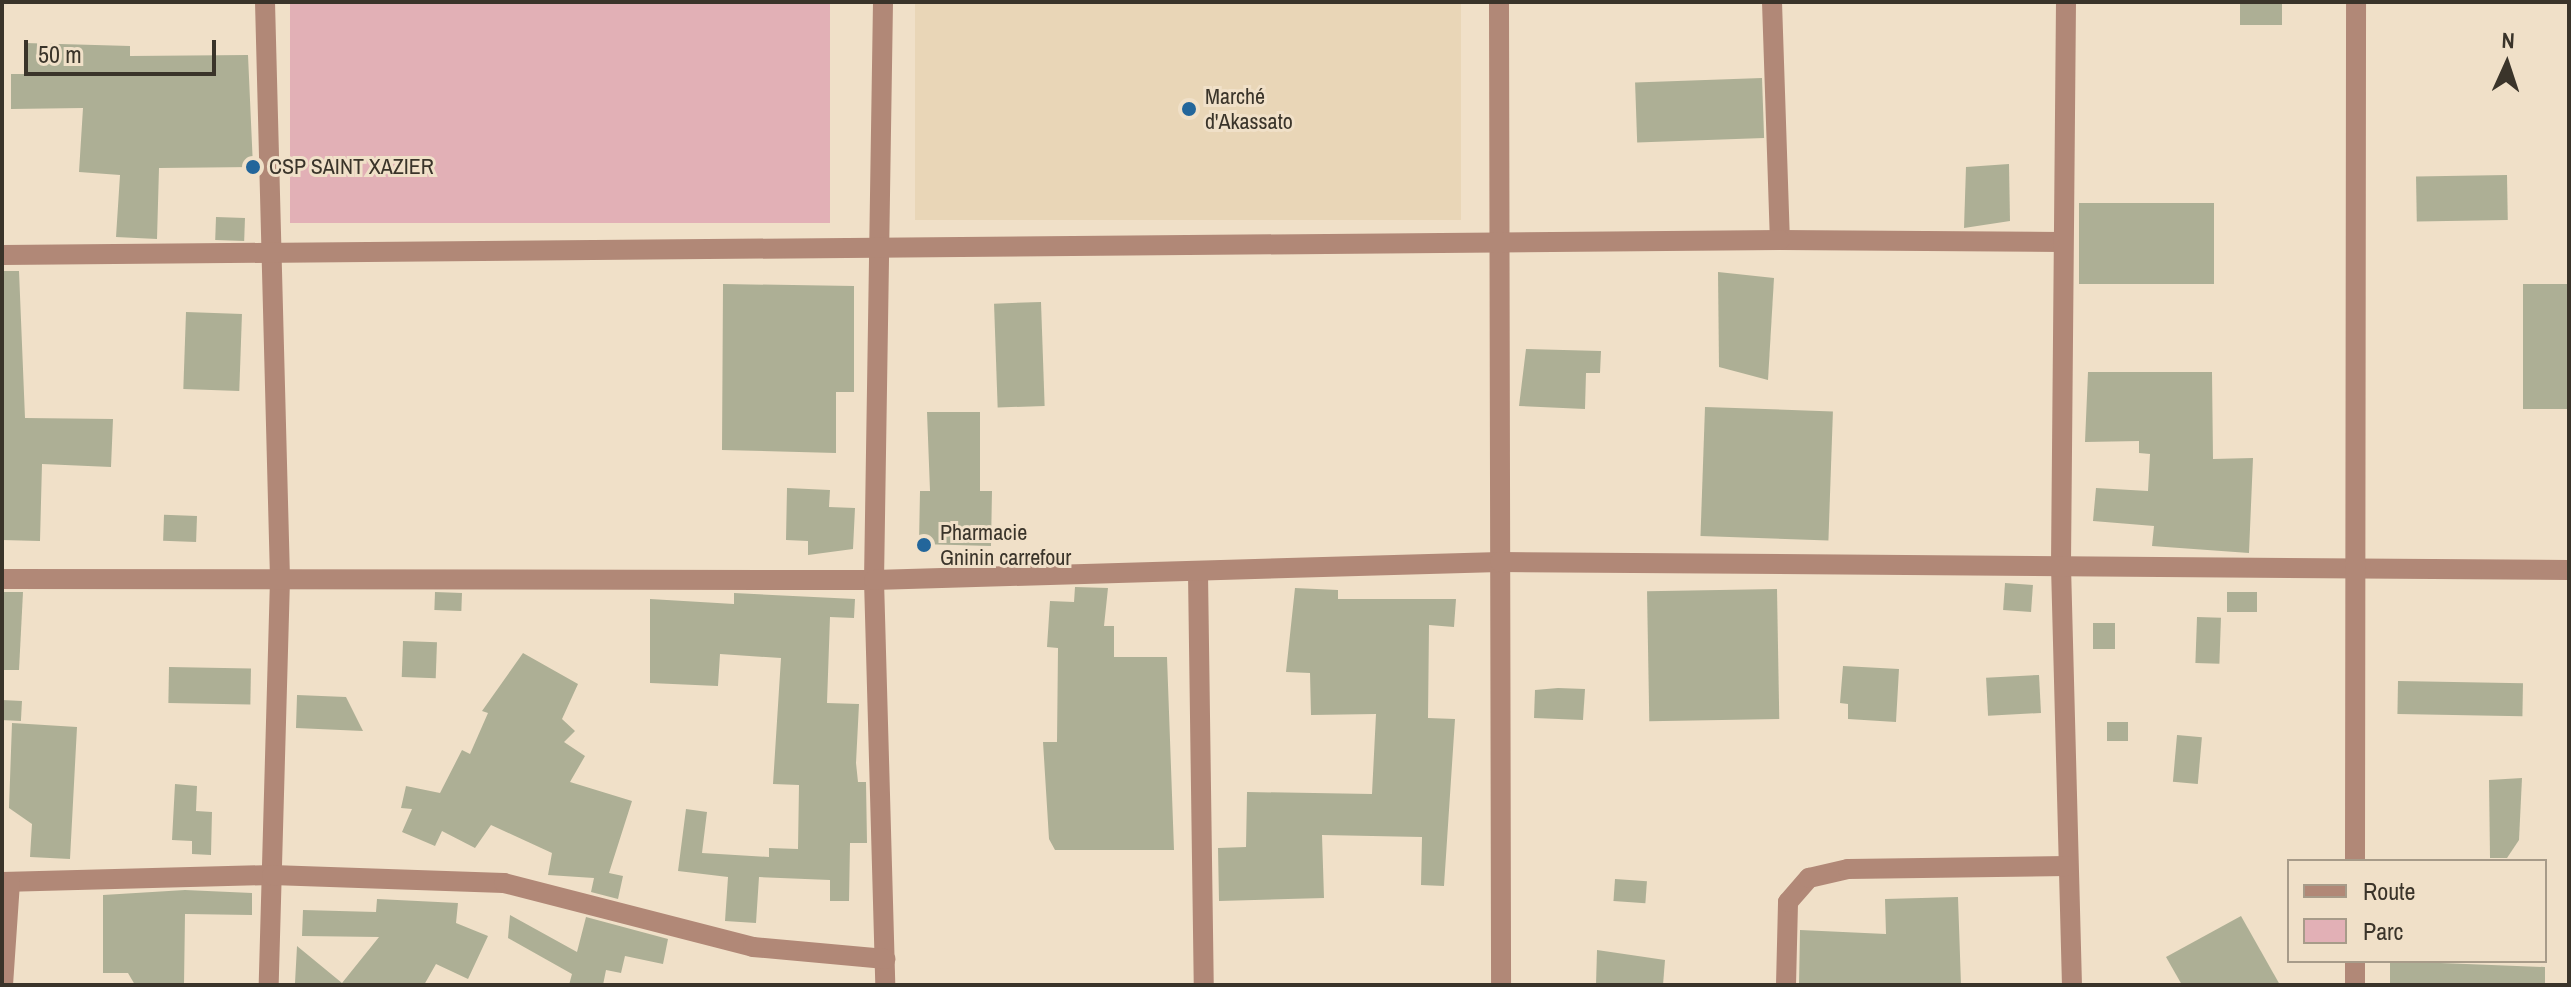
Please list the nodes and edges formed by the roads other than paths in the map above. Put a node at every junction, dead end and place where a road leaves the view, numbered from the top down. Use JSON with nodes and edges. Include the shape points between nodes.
{"nodes":[{"id":1,"x":265,"y":2,"type":"edge"},
{"id":2,"x":883,"y":2,"type":"edge"},
{"id":3,"x":1499,"y":2,"type":"edge"},
{"id":4,"x":1772,"y":2,"type":"edge"},
{"id":5,"x":2066,"y":2,"type":"edge"},
{"id":6,"x":2356,"y":2,"type":"edge"},
{"id":7,"x":1780,"y":240,"type":"junction"},
{"id":8,"x":2061,"y":242,"type":"junction"},
{"id":9,"x":1500,"y":243,"type":"junction"},
{"id":10,"x":883,"y":246,"type":"junction"},
{"id":11,"x":272,"y":250,"type":"junction"},
{"id":12,"x":2,"y":255,"type":"edge"},
{"id":13,"x":1500,"y":562,"type":"junction"},
{"id":14,"x":2061,"y":566,"type":"junction"},
{"id":15,"x":2355,"y":568,"type":"junction"},
{"id":16,"x":2569,"y":570,"type":"edge"},
{"id":17,"x":1198,"y":573,"type":"junction"},
{"id":18,"x":2,"y":579,"type":"edge"},
{"id":19,"x":280,"y":579,"type":"junction"},
{"id":20,"x":874,"y":580,"type":"junction"},
{"id":21,"x":2355,"y":859,"type":"edge"},
{"id":22,"x":2067,"y":866,"type":"junction"},
{"id":23,"x":272,"y":875,"type":"junction"},
{"id":24,"x":6,"y":882,"type":"edge"},
{"id":25,"x":885,"y":959,"type":"junction"},
{"id":26,"x":2355,"y":963,"type":"edge"},
{"id":27,"x":3,"y":985,"type":"edge"},
{"id":28,"x":269,"y":985,"type":"edge"},
{"id":29,"x":885,"y":985,"type":"edge"},
{"id":30,"x":1204,"y":985,"type":"edge"},
{"id":31,"x":1501,"y":985,"type":"edge"},
{"id":32,"x":1786,"y":985,"type":"edge"},
{"id":33,"x":2072,"y":985,"type":"edge"},
{"id":34,"x":2355,"y":985,"type":"edge"}],
"edges":[{"from":1,"to":11,"type":"street"},
{"from":2,"to":10,"type":"street"},
{"from":3,"to":9,"type":"street"},
{"from":4,"to":7,"type":"street"},
{"from":5,"to":8,"type":"street"},
{"from":6,"to":15,"type":"street"},
{"from":7,"to":8,"type":"street"},
{"from":7,"to":9,"type":"street"},
{"from":8,"to":14,"type":"street"},
{"from":9,"to":10,"type":"street"},
{"from":9,"to":13,"type":"street"},
{"from":10,"to":11,"type":"street"},
{"from":10,"to":20,"type":"street"},
{"from":11,"to":12,"type":"street"},
{"from":11,"to":19,"type":"street"},
{"from":13,"to":14,"type":"street"},
{"from":13,"to":17,"type":"street"},
{"from":13,"to":31,"type":"street"},
{"from":14,"to":15,"type":"street"},
{"from":14,"to":22,"type":"street"},
{"from":15,"to":16,"type":"street"},
{"from":15,"to":21,"type":"street"},
{"from":17,"to":20,"type":"street"},
{"from":17,"to":30,"type":"street"},
{"from":18,"to":19,"type":"street"},
{"from":19,"to":20,"type":"street"},
{"from":19,"to":23,"type":"street"},
{"from":20,"to":25,"type":"street"},
{"from":22,"to":32,"type":"street","via":[[1848,869],[1809,878],[1788,902]]},
{"from":22,"to":33,"type":"street"},
{"from":23,"to":24,"type":"street"},
{"from":23,"to":25,"type":"street","via":[[504,883],[753,947]]},
{"from":23,"to":28,"type":"street"},
{"from":24,"to":27,"type":"street"},
{"from":25,"to":29,"type":"street"},
{"from":26,"to":34,"type":"street"}]}
